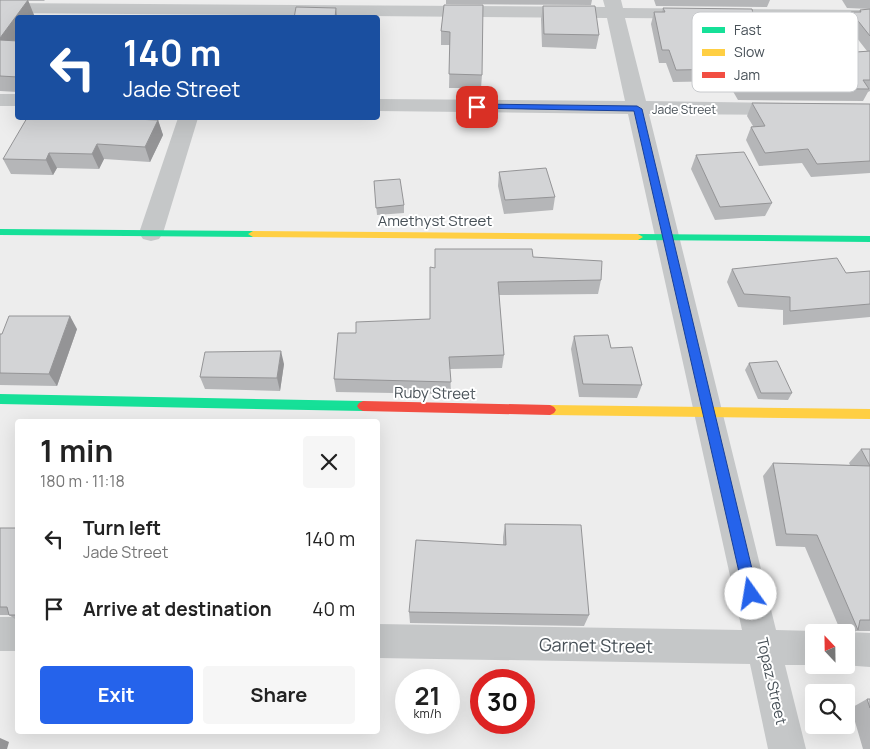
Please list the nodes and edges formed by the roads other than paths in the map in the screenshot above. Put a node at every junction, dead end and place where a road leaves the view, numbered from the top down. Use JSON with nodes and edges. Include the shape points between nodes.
{"nodes":[{"id":1,"x":420,"y":6,"type":"edge"},
{"id":2,"x":614,"y":7,"type":"edge"},
{"id":3,"x":0,"y":8,"type":"edge"},
{"id":4,"x":223,"y":9,"type":"edge"},
{"id":5,"x":774,"y":12,"type":"edge"},
{"id":6,"x":0,"y":100,"type":"edge"},
{"id":7,"x":15,"y":100,"type":"edge"},
{"id":8,"x":380,"y":105,"type":"edge"},
{"id":9,"x":637,"y":109,"type":"junction"},
{"id":10,"x":802,"y":109,"type":"edge"},
{"id":11,"x":187,"y":120,"type":"edge"},
{"id":12,"x":0,"y":232,"type":"edge"},
{"id":13,"x":151,"y":233,"type":"junction"},
{"id":14,"x":667,"y":237,"type":"junction"},
{"id":15,"x":870,"y":239,"type":"edge"},
{"id":16,"x":0,"y":399,"type":"edge"},
{"id":17,"x":708,"y":413,"type":"junction"},
{"id":18,"x":870,"y":414,"type":"edge"},
{"id":19,"x":0,"y":634,"type":"edge"},
{"id":20,"x":15,"y":634,"type":"edge"},
{"id":21,"x":380,"y":641,"type":"edge"},
{"id":22,"x":764,"y":648,"type":"junction"},
{"id":23,"x":805,"y":648,"type":"edge"},
{"id":24,"x":855,"y":649,"type":"edge"},
{"id":25,"x":870,"y":650,"type":"edge"},
{"id":26,"x":788,"y":749,"type":"edge"}],
"edges":[{"from":1,"to":2,"type":"street"},
{"from":1,"to":4,"type":"street"},
{"from":2,"to":5,"type":"street"},
{"from":2,"to":9,"type":"street","name":"Topaz Street"},
{"from":3,"to":4,"type":"street"},
{"from":6,"to":7,"type":"street"},
{"from":8,"to":9,"type":"street","name":"Jade Street"},
{"from":9,"to":10,"type":"street","name":"Jade Street"},
{"from":9,"to":14,"type":"street","name":"Topaz Street"},
{"from":11,"to":13,"type":"street"},
{"from":12,"to":13,"type":"street","name":"Amethyst Street"},
{"from":13,"to":14,"type":"street","name":"Amethyst Street"},
{"from":14,"to":15,"type":"street","name":"Amethyst Street"},
{"from":14,"to":17,"type":"street","name":"Topaz Street"},
{"from":16,"to":17,"type":"street","name":"Ruby Street"},
{"from":17,"to":18,"type":"street","name":"Ruby Street"},
{"from":17,"to":22,"type":"street","name":"Topaz Street"},
{"from":19,"to":20,"type":"street"},
{"from":21,"to":22,"type":"street","name":"Garnet Street"},
{"from":22,"to":23,"type":"street","name":"Garnet Street"},
{"from":22,"to":26,"type":"street","name":"Topaz Street"},
{"from":24,"to":25,"type":"street"}]}
